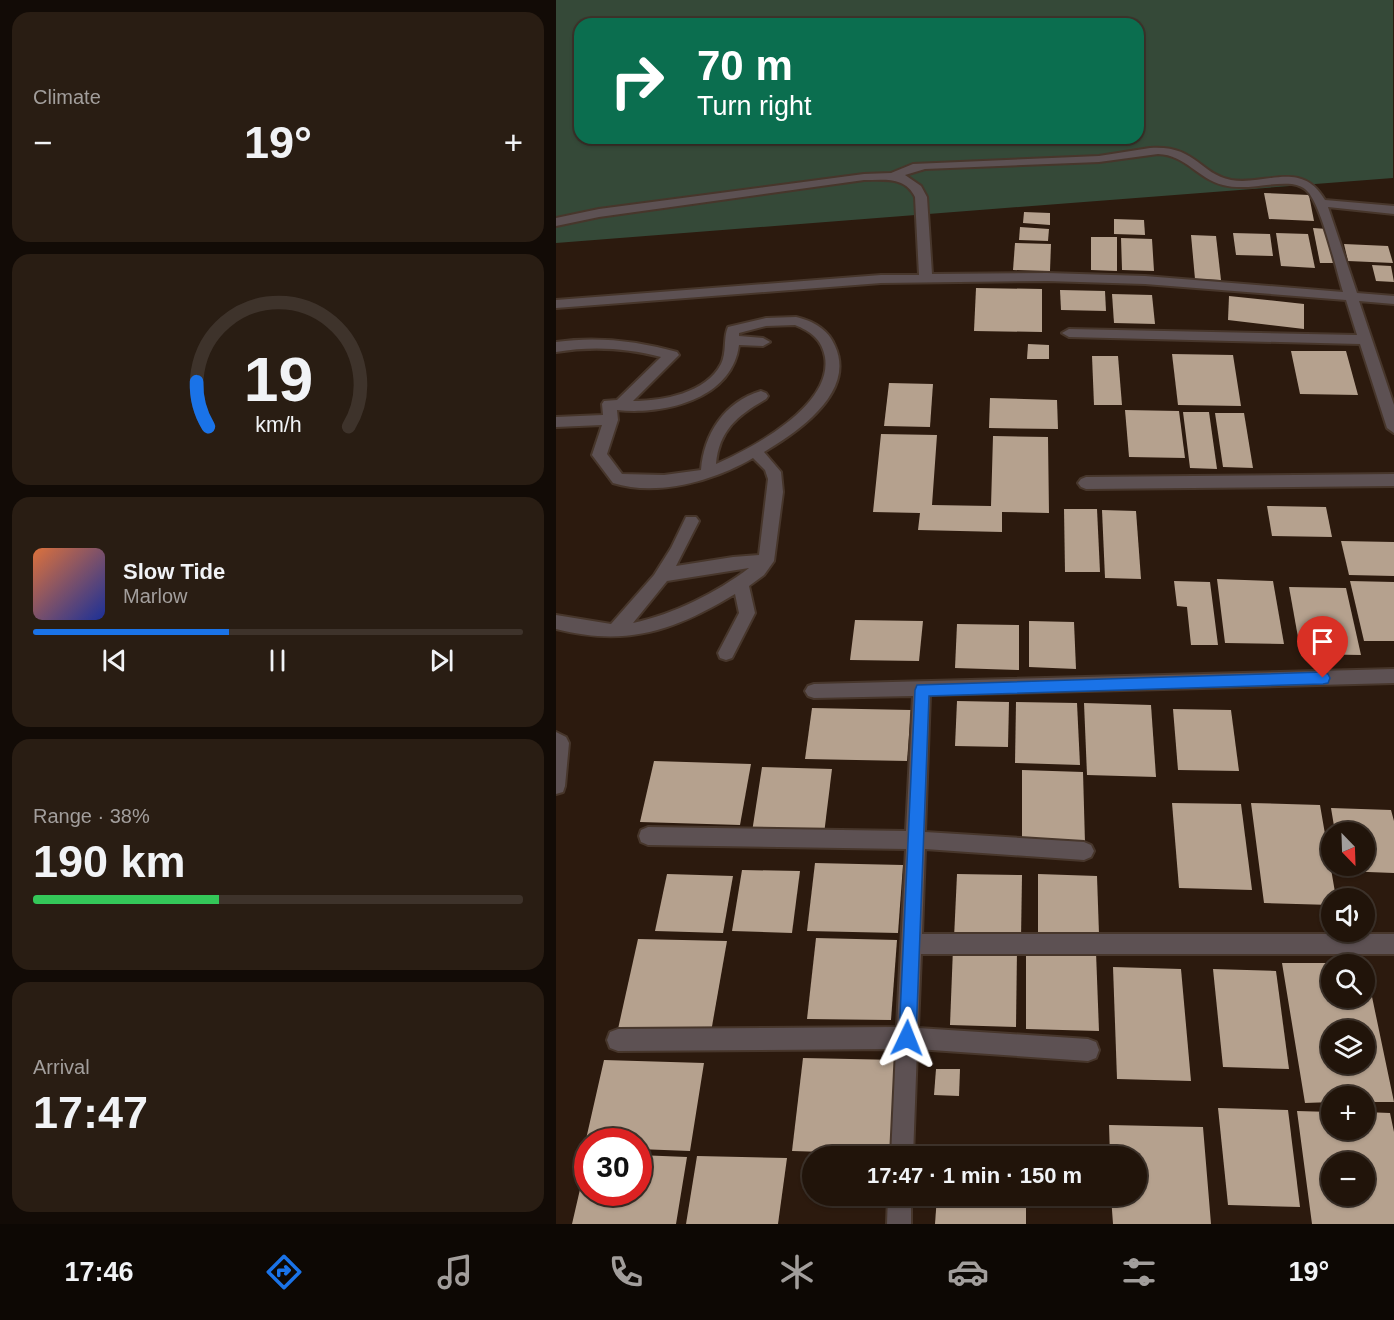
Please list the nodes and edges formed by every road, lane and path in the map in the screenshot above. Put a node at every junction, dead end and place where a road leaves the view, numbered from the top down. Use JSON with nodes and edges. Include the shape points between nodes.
{"nodes":[{"id":1,"x":893,"y":176,"type":"junction"},
{"id":2,"x":1321,"y":203,"type":"junction"},
{"id":3,"x":1393,"y":210,"type":"edge"},
{"id":4,"x":556,"y":222,"type":"edge"},
{"id":5,"x":926,"y":279,"type":"junction"},
{"id":6,"x":1351,"y":295,"type":"junction"},
{"id":7,"x":1393,"y":300,"type":"edge"},
{"id":8,"x":556,"y":304,"type":"edge"},
{"id":9,"x":1069,"y":333,"type":"dead end"},
{"id":10,"x":732,"y":340,"type":"junction"},
{"id":11,"x":1364,"y":340,"type":"junction"},
{"id":12,"x":763,"y":342,"type":"dead end"},
{"id":13,"x":556,"y":348,"type":"edge"},
{"id":14,"x":761,"y":396,"type":"dead end"},
{"id":15,"x":620,"y":406,"type":"junction"},
{"id":16,"x":611,"y":420,"type":"junction"},
{"id":17,"x":556,"y":422,"type":"edge"},
{"id":18,"x":1393,"y":428,"type":"edge"},
{"id":19,"x":755,"y":452,"type":"junction"},
{"id":20,"x":708,"y":474,"type":"junction"},
{"id":21,"x":1393,"y":480,"type":"edge"},
{"id":22,"x":1086,"y":483,"type":"dead end"},
{"id":23,"x":691,"y":521,"type":"dead end"},
{"id":24,"x":766,"y":561,"type":"junction"},
{"id":25,"x":663,"y":575,"type":"junction"},
{"id":26,"x":741,"y":584,"type":"junction"},
{"id":27,"x":556,"y":622,"type":"edge"},
{"id":28,"x":616,"y":630,"type":"junction"},
{"id":29,"x":726,"y":653,"type":"dead end"},
{"id":30,"x":1393,"y":676,"type":"edge"},
{"id":31,"x":922,"y":690,"type":"junction"},
{"id":32,"x":814,"y":691,"type":"dead end"},
{"id":33,"x":556,"y":741,"type":"edge"},
{"id":34,"x":556,"y":786,"type":"edge"},
{"id":35,"x":648,"y":836,"type":"dead end"},
{"id":36,"x":916,"y":840,"type":"junction"},
{"id":37,"x":1084,"y":851,"type":"dead end"},
{"id":38,"x":911,"y":944,"type":"junction"},
{"id":39,"x":1393,"y":944,"type":"edge"},
{"id":40,"x":907,"y":1038,"type":"junction"},
{"id":41,"x":618,"y":1040,"type":"dead end"},
{"id":42,"x":1088,"y":1050,"type":"dead end"},
{"id":43,"x":902,"y":1146,"type":"edge"},
{"id":44,"x":900,"y":1206,"type":"edge"},
{"id":45,"x":899,"y":1224,"type":"edge"}],
"edges":[{"from":1,"to":2,"type":"street","via":[[925,166],[1167,151],[1181,154],[1221,182],[1302,182]]},
{"from":1,"to":4,"type":"street","via":[[599,213]]},
{"from":1,"to":5,"type":"street","via":[[912,183],[921,197]]},
{"from":2,"to":3,"type":"street"},
{"from":2,"to":6,"type":"street"},
{"from":5,"to":6,"type":"street","via":[[1145,280]]},
{"from":5,"to":8,"type":"street","via":[[881,279]]},
{"from":6,"to":7,"type":"street"},
{"from":6,"to":11,"type":"street"},
{"from":9,"to":11,"type":"street"},
{"from":10,"to":12,"type":"street"},
{"from":10,"to":15,"type":"street","via":[[727,366],[711,384],[635,415]]},
{"from":10,"to":19,"type":"street","via":[[733,330],[766,322],[796,321],[817,328],[830,344],[834,371],[821,397],[806,414]]},
{"from":11,"to":18,"type":"street"},
{"from":13,"to":15,"type":"street","via":[[575,343],[615,345],[672,355]]},
{"from":14,"to":20,"type":"street","via":[[723,421],[709,456]]},
{"from":15,"to":16,"type":"street","via":[[609,404]]},
{"from":16,"to":17,"type":"street"},
{"from":16,"to":20,"type":"street","via":[[599,455],[618,479],[666,482]]},
{"from":19,"to":20,"type":"street"},
{"from":19,"to":24,"type":"street","via":[[767,461],[778,482]]},
{"from":21,"to":22,"type":"street"},
{"from":23,"to":25,"type":"street","via":[[680,550]]},
{"from":24,"to":25,"type":"street"},
{"from":24,"to":26,"type":"street"},
{"from":25,"to":28,"type":"street"},
{"from":26,"to":28,"type":"street","via":[[682,613],[635,630]]},
{"from":26,"to":29,"type":"street","via":[[747,613]]},
{"from":27,"to":28,"type":"street","via":[[584,630]]},
{"from":30,"to":31,"type":"street"},
{"from":31,"to":32,"type":"street"},
{"from":31,"to":36,"type":"street"},
{"from":33,"to":34,"type":"street","via":[[560,743]]},
{"from":35,"to":36,"type":"street"},
{"from":36,"to":37,"type":"street"},
{"from":36,"to":38,"type":"street"},
{"from":38,"to":39,"type":"street"},
{"from":38,"to":40,"type":"street"},
{"from":40,"to":41,"type":"street"},
{"from":40,"to":42,"type":"street"},
{"from":40,"to":43,"type":"street"},
{"from":44,"to":45,"type":"street"}]}
